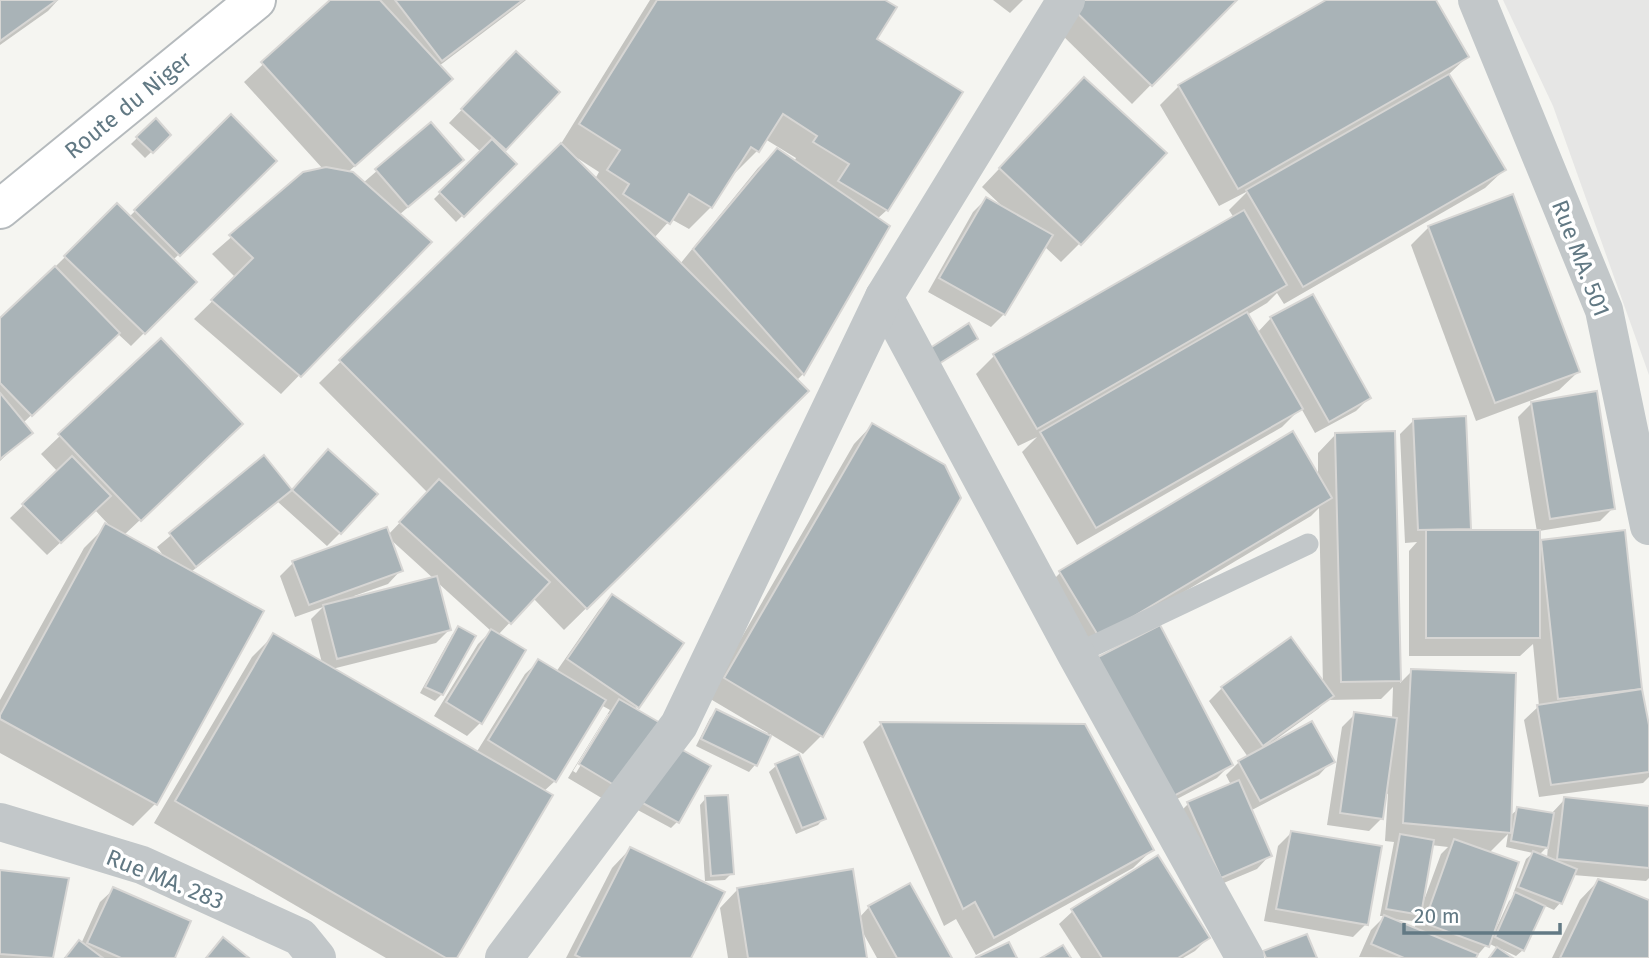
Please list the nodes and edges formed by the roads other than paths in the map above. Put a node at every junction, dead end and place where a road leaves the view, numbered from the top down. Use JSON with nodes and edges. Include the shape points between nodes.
{"nodes":[{"id":1,"x":256,"y":0,"type":"edge"},
{"id":2,"x":1066,"y":0,"type":"edge"},
{"id":3,"x":1476,"y":0,"type":"edge"},
{"id":4,"x":0,"y":209,"type":"edge"},
{"id":5,"x":884,"y":297,"type":"junction"},
{"id":6,"x":1649,"y":526,"type":"edge"},
{"id":7,"x":1308,"y":544,"type":"dead end"},
{"id":8,"x":1076,"y":654,"type":"junction"},
{"id":9,"x":0,"y":822,"type":"edge"},
{"id":10,"x":317,"y":958,"type":"edge"},
{"id":11,"x":505,"y":958,"type":"edge"},
{"id":12,"x":1245,"y":958,"type":"edge"}],
"edges":[{"from":1,"to":4,"type":"main road","name":"Route du Niger"},
{"from":2,"to":5,"type":"street"},
{"from":3,"to":6,"type":"street","name":"Rue MA. 501","via":[[1604,310]]},
{"from":5,"to":8,"type":"street"},
{"from":5,"to":11,"type":"street","via":[[679,726]]},
{"from":7,"to":8,"type":"lane"},
{"from":8,"to":12,"type":"street"},
{"from":9,"to":10,"type":"street","name":"Rue MA. 283","via":[[142,865],[300,937]]}]}
